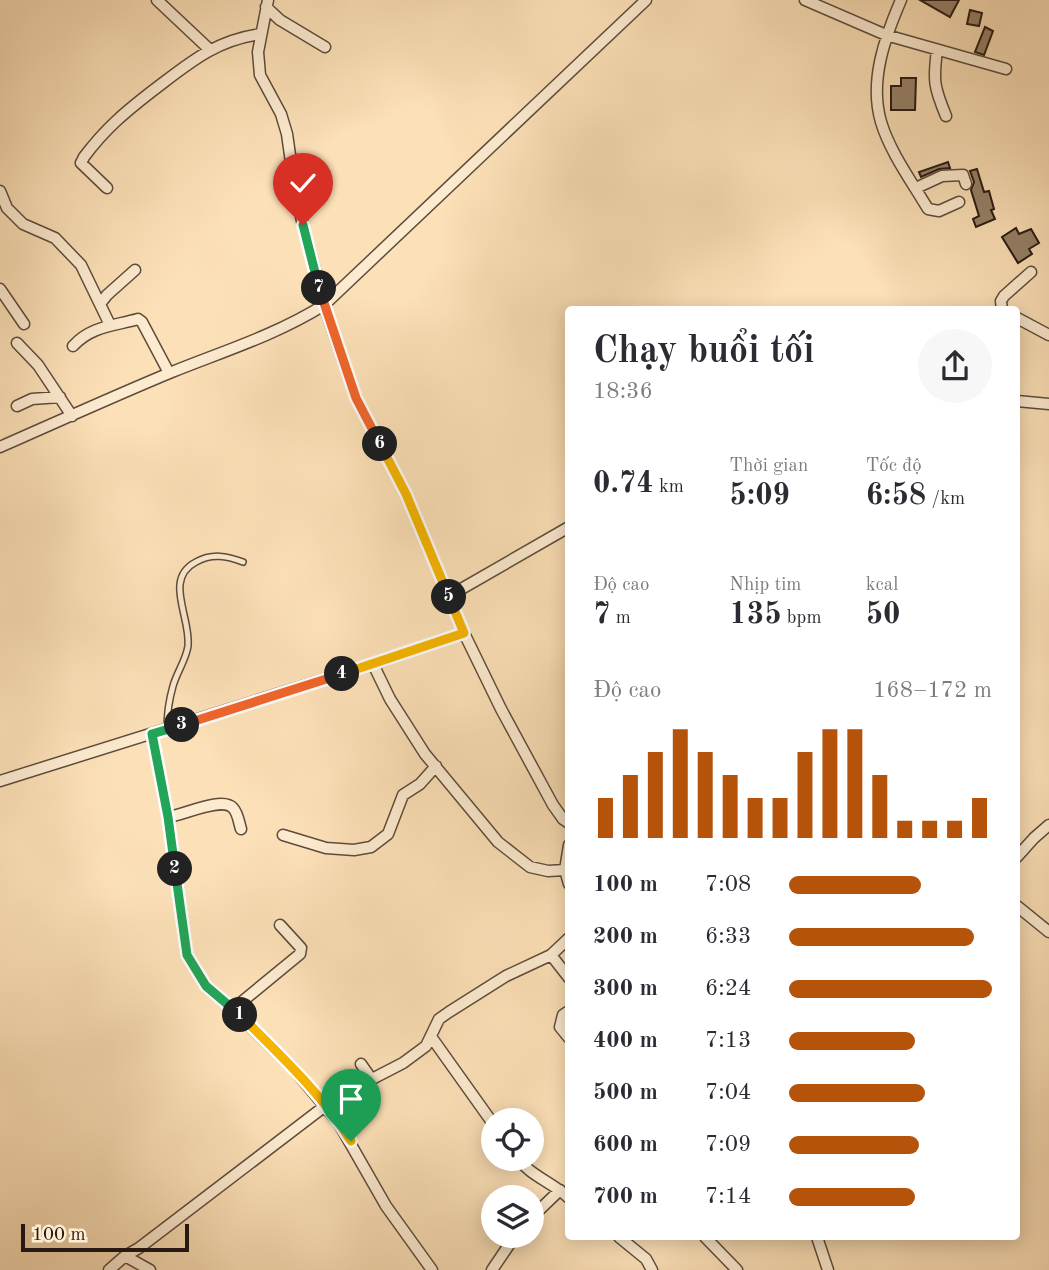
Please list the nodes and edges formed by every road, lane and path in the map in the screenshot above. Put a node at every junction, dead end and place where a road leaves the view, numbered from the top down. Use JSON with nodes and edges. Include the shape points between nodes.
{"nodes":[{"id":1,"x":157,"y":0,"type":"edge"},
{"id":2,"x":646,"y":0,"type":"edge"},
{"id":3,"x":805,"y":0,"type":"edge"},
{"id":4,"x":901,"y":0,"type":"edge"},
{"id":5,"x":267,"y":4,"type":"edge"},
{"id":6,"x":261,"y":34,"type":"junction"},
{"id":7,"x":886,"y":35,"type":"junction"},
{"id":8,"x":325,"y":47,"type":"dead end"},
{"id":9,"x":209,"y":49,"type":"junction"},
{"id":10,"x":937,"y":50,"type":"junction"},
{"id":11,"x":1006,"y":68,"type":"dead end"},
{"id":12,"x":946,"y":116,"type":"dead end"},
{"id":13,"x":966,"y":184,"type":"dead end"},
{"id":14,"x":107,"y":188,"type":"dead end"},
{"id":15,"x":916,"y":188,"type":"junction"},
{"id":16,"x":0,"y":191,"type":"edge"},
{"id":17,"x":959,"y":202,"type":"dead end"},
{"id":18,"x":135,"y":270,"type":"dead end"},
{"id":19,"x":1031,"y":272,"type":"dead end"},
{"id":20,"x":0,"y":289,"type":"edge"},
{"id":21,"x":100,"y":304,"type":"junction"},
{"id":22,"x":324,"y":305,"type":"junction"},
{"id":23,"x":1002,"y":306,"type":"edge"},
{"id":24,"x":1020,"y":320,"type":"edge"},
{"id":25,"x":24,"y":324,"type":"dead end"},
{"id":26,"x":110,"y":325,"type":"junction"},
{"id":27,"x":1049,"y":335,"type":"edge"},
{"id":28,"x":17,"y":342,"type":"dead end"},
{"id":29,"x":73,"y":346,"type":"dead end"},
{"id":30,"x":169,"y":373,"type":"junction"},
{"id":31,"x":60,"y":397,"type":"junction"},
{"id":32,"x":1020,"y":401,"type":"edge"},
{"id":33,"x":1049,"y":404,"type":"edge"},
{"id":34,"x":17,"y":406,"type":"dead end"},
{"id":35,"x":72,"y":416,"type":"junction"},
{"id":36,"x":0,"y":447,"type":"edge"},
{"id":37,"x":565,"y":529,"type":"edge"},
{"id":38,"x":243,"y":562,"type":"dead end"},
{"id":39,"x":449,"y":596,"type":"junction"},
{"id":40,"x":464,"y":633,"type":"junction"},
{"id":41,"x":373,"y":664,"type":"junction"},
{"id":42,"x":167,"y":729,"type":"junction"},
{"id":43,"x":152,"y":734,"type":"junction"},
{"id":44,"x":436,"y":766,"type":"junction"},
{"id":45,"x":0,"y":781,"type":"edge"},
{"id":46,"x":168,"y":817,"type":"junction"},
{"id":47,"x":565,"y":820,"type":"edge"},
{"id":48,"x":1049,"y":825,"type":"edge"},
{"id":49,"x":241,"y":829,"type":"dead end"},
{"id":50,"x":283,"y":835,"type":"dead end"},
{"id":51,"x":1020,"y":854,"type":"edge"},
{"id":52,"x":565,"y":870,"type":"edge"},
{"id":53,"x":1020,"y":908,"type":"edge"},
{"id":54,"x":280,"y":925,"type":"dead end"},
{"id":55,"x":1049,"y":932,"type":"edge"},
{"id":56,"x":565,"y":942,"type":"edge"},
{"id":57,"x":551,"y":955,"type":"junction"},
{"id":58,"x":565,"y":973,"type":"edge"},
{"id":59,"x":233,"y":1009,"type":"junction"},
{"id":60,"x":565,"y":1014,"type":"edge"},
{"id":61,"x":565,"y":1033,"type":"edge"},
{"id":62,"x":432,"y":1038,"type":"junction"},
{"id":63,"x":361,"y":1064,"type":"dead end"},
{"id":64,"x":325,"y":1106,"type":"junction"},
{"id":65,"x":482,"y":1108,"type":"edge"},
{"id":66,"x":529,"y":1171,"type":"edge"},
{"id":67,"x":564,"y":1194,"type":"edge"},
{"id":68,"x":544,"y":1208,"type":"edge"},
{"id":69,"x":623,"y":1240,"type":"edge"},
{"id":70,"x":708,"y":1240,"type":"edge"},
{"id":71,"x":818,"y":1240,"type":"edge"},
{"id":72,"x":507,"y":1248,"type":"edge"},
{"id":73,"x":125,"y":1256,"type":"junction"},
{"id":74,"x":109,"y":1270,"type":"edge"},
{"id":75,"x":150,"y":1270,"type":"edge"},
{"id":76,"x":432,"y":1270,"type":"edge"},
{"id":77,"x":492,"y":1270,"type":"edge"},
{"id":78,"x":652,"y":1270,"type":"edge"},
{"id":79,"x":737,"y":1270,"type":"edge"},
{"id":80,"x":828,"y":1270,"type":"edge"}],
"edges":[{"from":1,"to":9,"type":"street"},
{"from":2,"to":22,"type":"street"},
{"from":3,"to":7,"type":"street"},
{"from":4,"to":7,"type":"street"},
{"from":5,"to":6,"type":"street"},
{"from":5,"to":8,"type":"street","via":[[280,20]]},
{"from":6,"to":9,"type":"street"},
{"from":6,"to":22,"type":"street","via":[[260,75],[287,134],[295,190]]},
{"from":7,"to":10,"type":"street"},
{"from":7,"to":15,"type":"street","via":[[877,89],[881,123]]},
{"from":9,"to":14,"type":"street","via":[[127,109],[84,157],[81,163]]},
{"from":10,"to":11,"type":"street"},
{"from":10,"to":12,"type":"street","via":[[933,80]]},
{"from":13,"to":15,"type":"street","via":[[962,175],[954,174]]},
{"from":15,"to":17,"type":"street","via":[[928,209],[939,211]]},
{"from":16,"to":21,"type":"street","via":[[23,224],[55,239],[75,257]]},
{"from":18,"to":21,"type":"street"},
{"from":19,"to":23,"type":"street","via":[[1004,296]]},
{"from":20,"to":25,"type":"street"},
{"from":21,"to":26,"type":"street"},
{"from":22,"to":30,"type":"street","via":[[294,324]]},
{"from":22,"to":39,"type":"street","via":[[356,398],[406,494]]},
{"from":24,"to":27,"type":"street"},
{"from":26,"to":29,"type":"street","via":[[88,333]]},
{"from":26,"to":30,"type":"street","via":[[142,322]]},
{"from":28,"to":31,"type":"street"},
{"from":30,"to":35,"type":"street"},
{"from":31,"to":34,"type":"street","via":[[32,399]]},
{"from":31,"to":35,"type":"street"},
{"from":32,"to":33,"type":"street"},
{"from":35,"to":36,"type":"street"},
{"from":37,"to":39,"type":"street"},
{"from":38,"to":42,"type":"lane","via":[[209,556],[182,573],[179,582],[187,654],[173,687]]},
{"from":39,"to":40,"type":"street"},
{"from":40,"to":41,"type":"street"},
{"from":40,"to":47,"type":"street"},
{"from":41,"to":42,"type":"street"},
{"from":41,"to":44,"type":"street","via":[[390,699]]},
{"from":42,"to":43,"type":"street"},
{"from":43,"to":45,"type":"street"},
{"from":43,"to":46,"type":"street"},
{"from":44,"to":50,"type":"street","via":[[404,795],[388,834],[371,847],[326,848]]},
{"from":44,"to":52,"type":"street","via":[[512,854],[539,870]]},
{"from":46,"to":49,"type":"street","via":[[223,803],[236,811]]},
{"from":46,"to":59,"type":"street","via":[[187,955],[206,986]]},
{"from":48,"to":51,"type":"street"},
{"from":53,"to":55,"type":"street"},
{"from":54,"to":59,"type":"street","via":[[301,948],[300,954]]},
{"from":56,"to":57,"type":"street"},
{"from":57,"to":58,"type":"street"},
{"from":57,"to":62,"type":"street","via":[[506,976],[449,1012],[439,1019]]},
{"from":59,"to":64,"type":"street"},
{"from":60,"to":61,"type":"street","via":[[560,1027]]},
{"from":62,"to":63,"type":"street","via":[[419,1053],[377,1077],[370,1077]]},
{"from":62,"to":65,"type":"street"},
{"from":64,"to":73,"type":"street"},
{"from":64,"to":76,"type":"street","via":[[345,1131],[386,1206]]},
{"from":66,"to":67,"type":"street"},
{"from":67,"to":68,"type":"street"},
{"from":69,"to":78,"type":"street"},
{"from":70,"to":79,"type":"street"},
{"from":71,"to":80,"type":"street"},
{"from":72,"to":77,"type":"street"},
{"from":73,"to":74,"type":"street"},
{"from":73,"to":75,"type":"street"}]}
